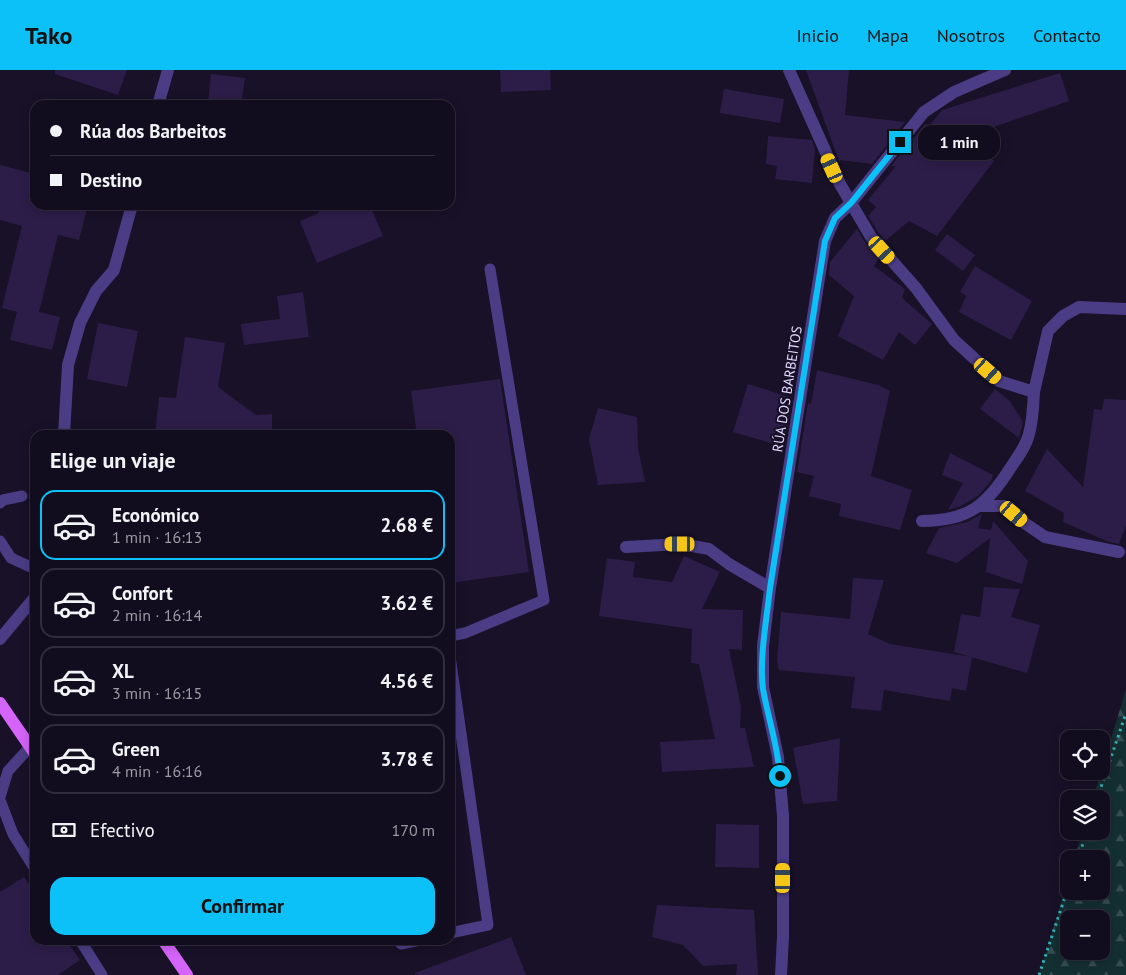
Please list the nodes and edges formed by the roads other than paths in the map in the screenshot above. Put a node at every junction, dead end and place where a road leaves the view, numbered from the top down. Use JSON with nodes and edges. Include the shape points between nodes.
{"nodes":[{"id":1,"x":168,"y":70,"type":"edge"},
{"id":2,"x":789,"y":70,"type":"edge"},
{"id":3,"x":1004,"y":70,"type":"edge"},
{"id":4,"x":159,"y":100,"type":"edge"},
{"id":5,"x":851,"y":203,"type":"junction"},
{"id":6,"x":131,"y":210,"type":"edge"},
{"id":7,"x":490,"y":269,"type":"dead end"},
{"id":8,"x":1126,"y":309,"type":"edge"},
{"id":9,"x":1034,"y":392,"type":"junction"},
{"id":10,"x":64,"y":430,"type":"edge"},
{"id":11,"x":22,"y":496,"type":"dead end"},
{"id":12,"x":0,"y":503,"type":"edge"},
{"id":13,"x":982,"y":506,"type":"junction"},
{"id":14,"x":922,"y":521,"type":"dead end"},
{"id":15,"x":0,"y":541,"type":"edge"},
{"id":16,"x":626,"y":547,"type":"dead end"},
{"id":17,"x":1119,"y":552,"type":"dead end"},
{"id":18,"x":30,"y":567,"type":"edge"},
{"id":19,"x":770,"y":588,"type":"junction"},
{"id":20,"x":30,"y":604,"type":"edge"},
{"id":21,"x":455,"y":635,"type":"edge"},
{"id":22,"x":0,"y":639,"type":"edge"},
{"id":23,"x":455,"y":691,"type":"edge"},
{"id":24,"x":0,"y":703,"type":"edge"},
{"id":25,"x":30,"y":747,"type":"edge"},
{"id":26,"x":30,"y":753,"type":"edge"},
{"id":27,"x":0,"y":798,"type":"edge"},
{"id":28,"x":30,"y":861,"type":"edge"},
{"id":29,"x":455,"y":932,"type":"edge"},
{"id":30,"x":83,"y":945,"type":"edge"},
{"id":31,"x":166,"y":945,"type":"edge"},
{"id":32,"x":102,"y":975,"type":"edge"},
{"id":33,"x":187,"y":975,"type":"edge"},
{"id":34,"x":781,"y":975,"type":"edge"}],
"edges":[{"from":1,"to":4,"type":"street"},
{"from":2,"to":5,"type":"street"},
{"from":3,"to":5,"type":"street","name":"RÚA DOS BARBEITOS","via":[[954,92],[924,112]]},
{"from":5,"to":9,"type":"street","via":[[871,237],[916,288],[954,340],[1000,381]]},
{"from":5,"to":19,"type":"street","name":"RÚA DOS BARBEITOS","via":[[835,218],[825,241]]},
{"from":6,"to":10,"type":"street","via":[[114,270],[96,291],[80,323],[68,365]]},
{"from":7,"to":21,"type":"lane","via":[[544,600]]},
{"from":8,"to":9,"type":"street","via":[[1079,307],[1063,316],[1048,331]]},
{"from":9,"to":13,"type":"street","via":[[1029,435],[1002,483]]},
{"from":11,"to":12,"type":"lane"},
{"from":13,"to":14,"type":"street","via":[[965,515]]},
{"from":13,"to":17,"type":"street","via":[[1004,506],[1045,537]]},
{"from":15,"to":18,"type":"lane","via":[[11,558]]},
{"from":16,"to":19,"type":"street","via":[[680,544],[709,549]]},
{"from":19,"to":34,"type":"street","name":"RÚA DOS BARBEITOS","via":[[763,646],[763,687],[778,757],[783,816]]},
{"from":20,"to":22,"type":"street"},
{"from":23,"to":29,"type":"lane","via":[[488,925]]},
{"from":24,"to":25,"type":"main road"},
{"from":26,"to":27,"type":"lane","via":[[8,771]]},
{"from":27,"to":28,"type":"lane","via":[[13,834]]},
{"from":30,"to":32,"type":"lane"},
{"from":31,"to":33,"type":"main road"}]}
